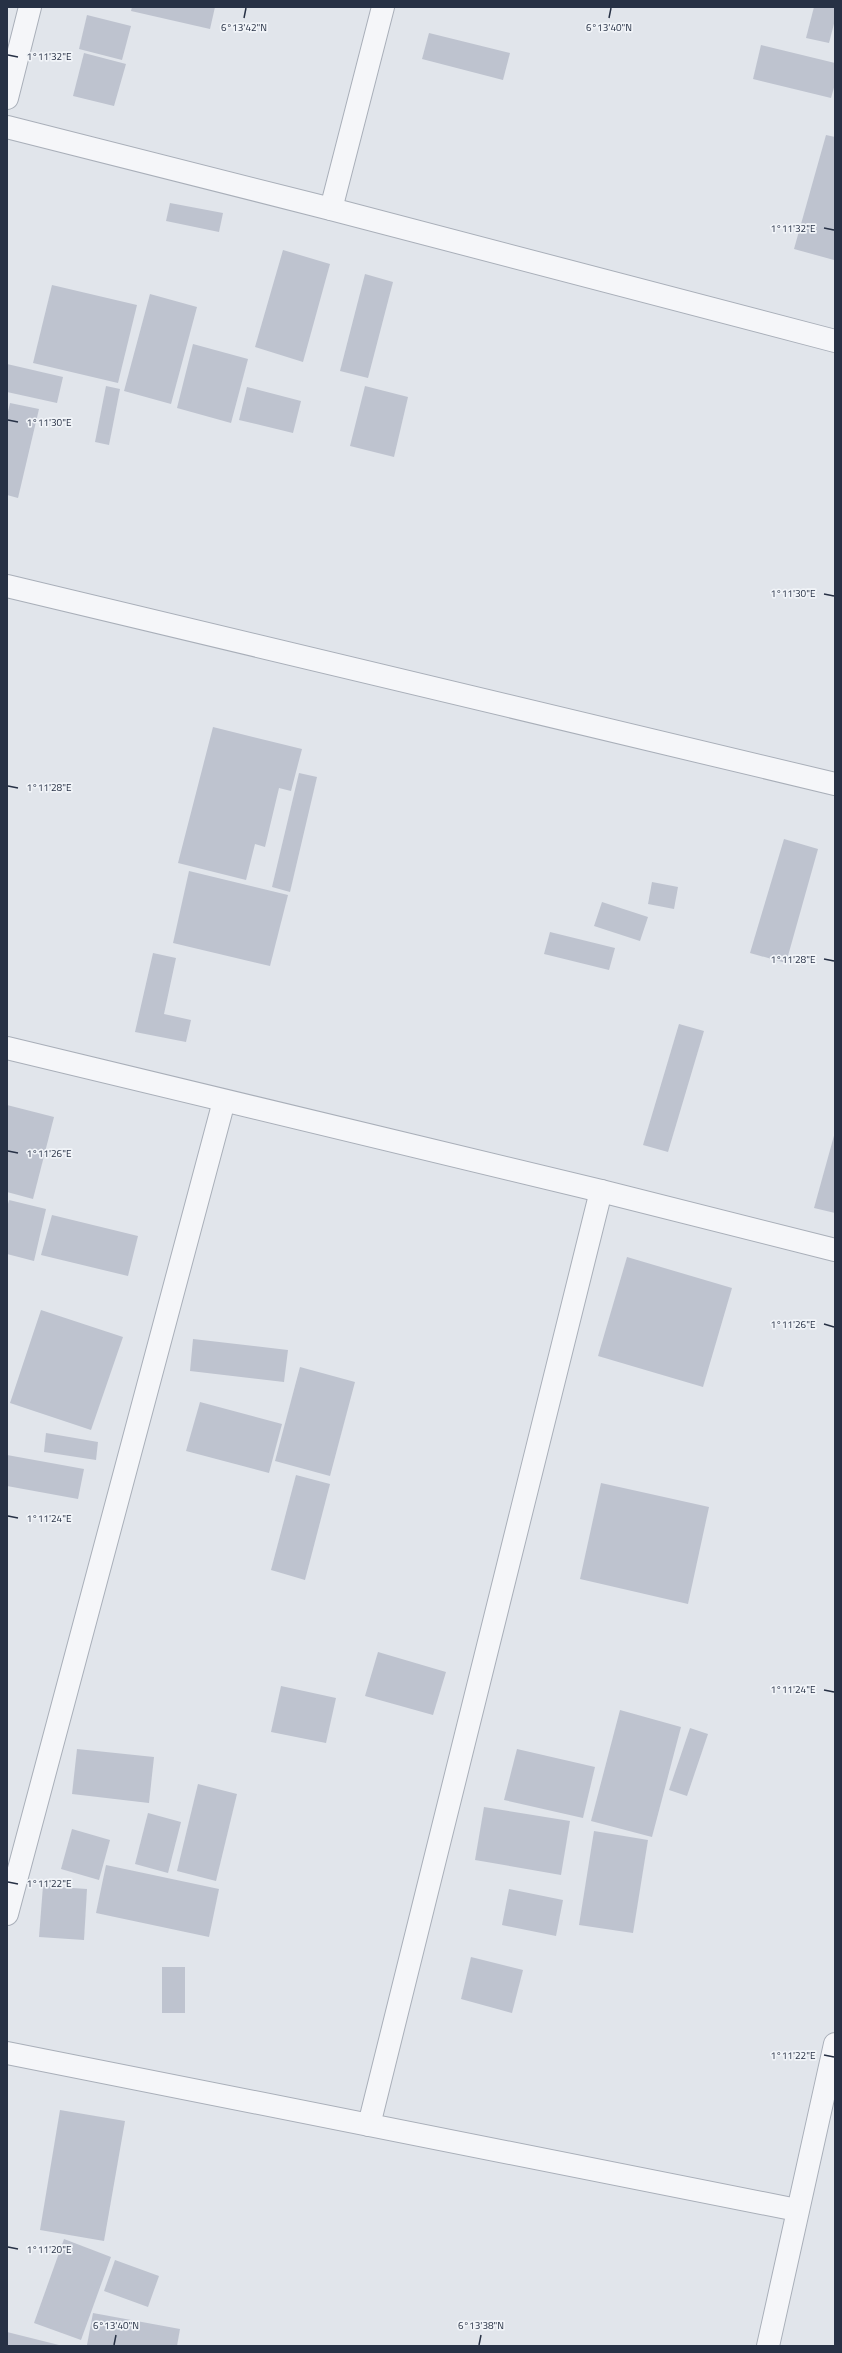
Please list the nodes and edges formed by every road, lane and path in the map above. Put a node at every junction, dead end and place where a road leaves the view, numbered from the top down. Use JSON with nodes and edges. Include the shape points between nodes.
{"nodes":[{"id":1,"x":30,"y":7,"type":"edge"},
{"id":2,"x":383,"y":7,"type":"edge"},
{"id":3,"x":7,"y":98,"type":"edge"},
{"id":4,"x":7,"y":127,"type":"edge"},
{"id":5,"x":331,"y":209,"type":"junction"},
{"id":6,"x":835,"y":341,"type":"edge"},
{"id":7,"x":7,"y":586,"type":"edge"},
{"id":8,"x":835,"y":784,"type":"edge"},
{"id":9,"x":7,"y":1048,"type":"edge"},
{"id":10,"x":224,"y":1101,"type":"junction"},
{"id":11,"x":601,"y":1191,"type":"junction"},
{"id":12,"x":835,"y":1250,"type":"edge"},
{"id":13,"x":7,"y":1914,"type":"edge"},
{"id":14,"x":835,"y":2044,"type":"edge"},
{"id":15,"x":7,"y":2053,"type":"edge"},
{"id":16,"x":369,"y":2125,"type":"junction"},
{"id":17,"x":825,"y":2130,"type":"edge"},
{"id":18,"x":797,"y":2210,"type":"junction"},
{"id":19,"x":768,"y":2346,"type":"edge"}],
"edges":[{"from":1,"to":3,"type":"street"},
{"from":2,"to":5,"type":"street"},
{"from":4,"to":5,"type":"street"},
{"from":5,"to":6,"type":"street"},
{"from":7,"to":8,"type":"street"},
{"from":9,"to":10,"type":"street"},
{"from":10,"to":11,"type":"street"},
{"from":10,"to":13,"type":"street"},
{"from":11,"to":12,"type":"street"},
{"from":11,"to":16,"type":"street"},
{"from":14,"to":17,"type":"street"},
{"from":15,"to":16,"type":"street"},
{"from":16,"to":18,"type":"street"},
{"from":17,"to":18,"type":"street"},
{"from":18,"to":19,"type":"street"}]}
